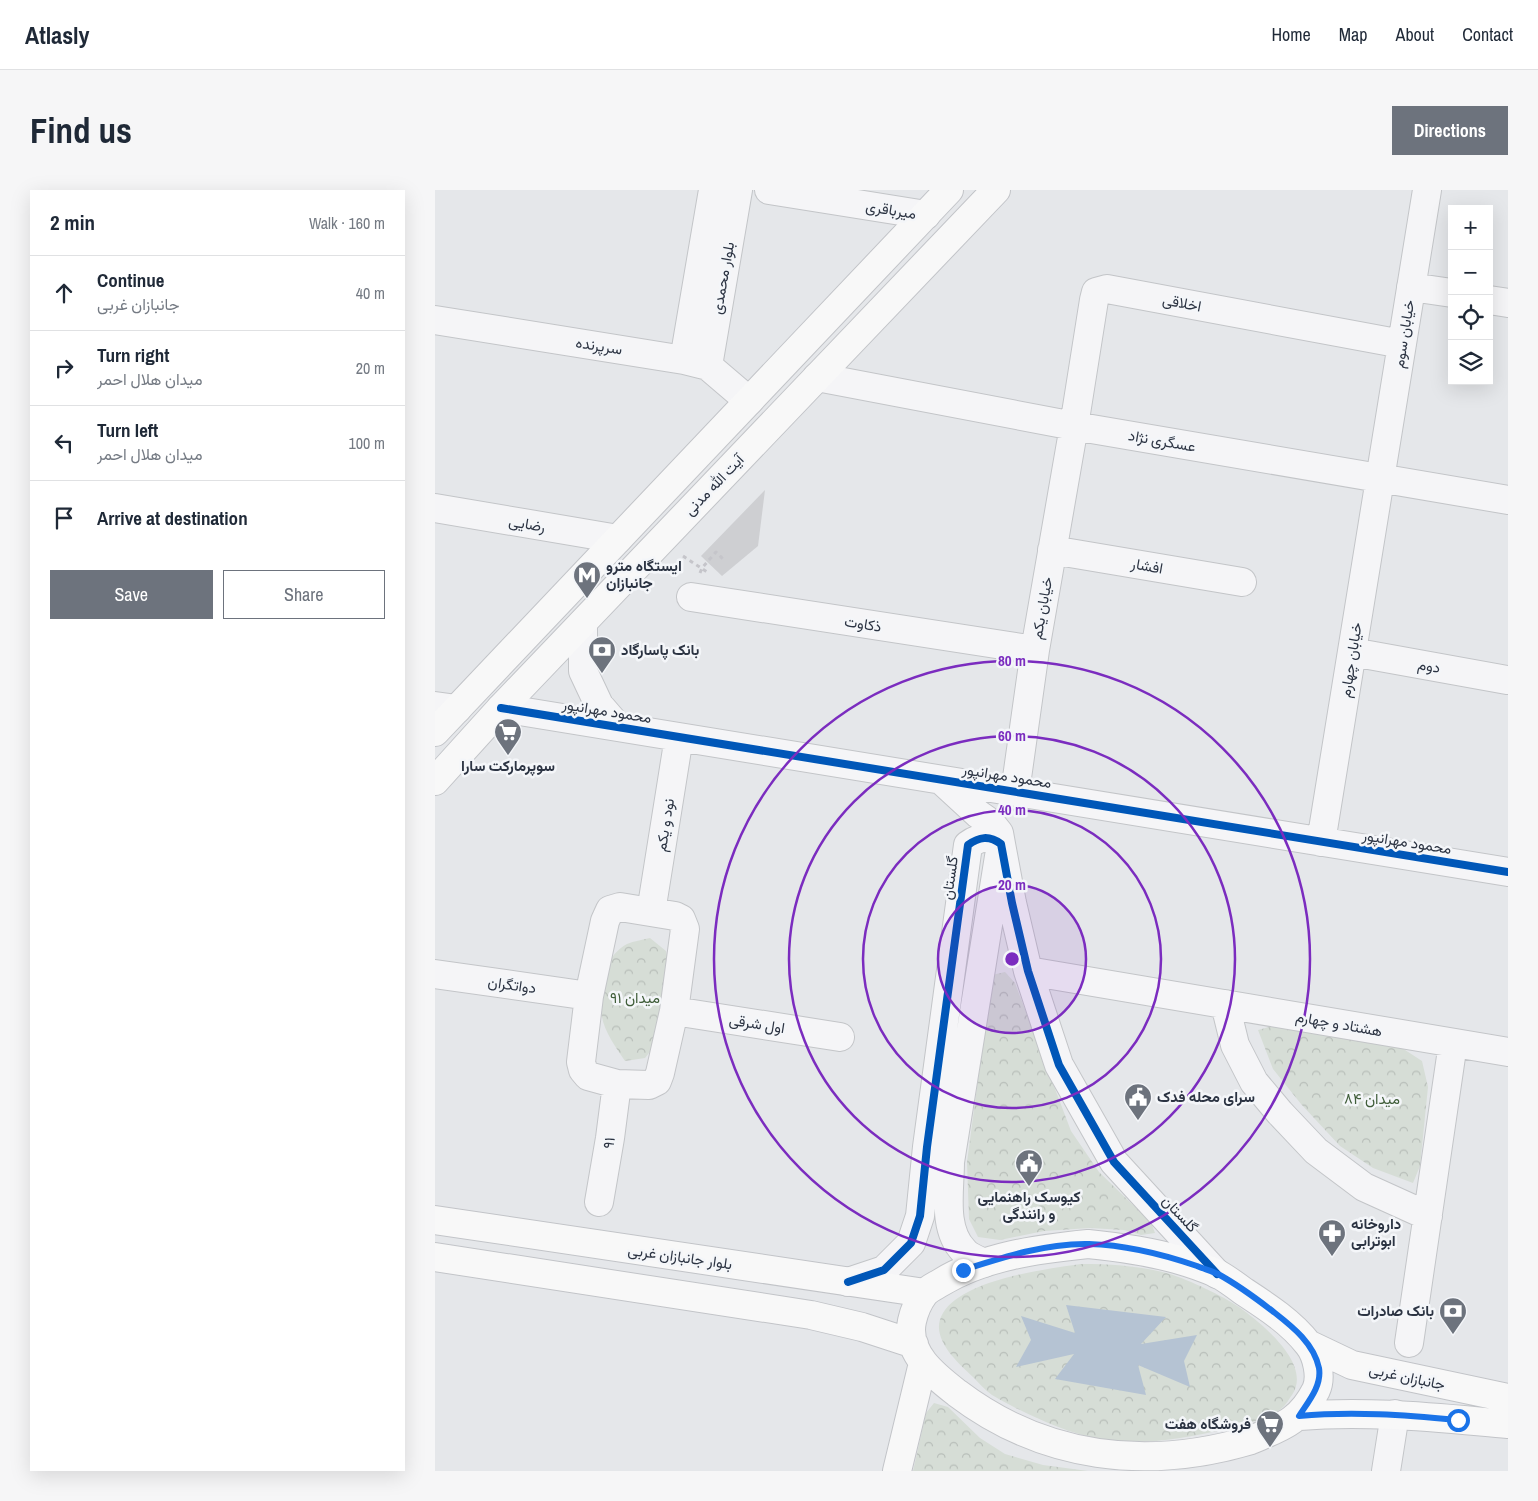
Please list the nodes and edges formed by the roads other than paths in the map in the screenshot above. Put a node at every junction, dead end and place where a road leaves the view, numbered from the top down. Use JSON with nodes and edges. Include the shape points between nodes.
{"nodes":[{"id":1,"x":713,"y":190,"type":"edge"},
{"id":2,"x":738,"y":190,"type":"edge"},
{"id":3,"x":769,"y":190,"type":"edge"},
{"id":4,"x":949,"y":190,"type":"edge"},
{"id":5,"x":995,"y":190,"type":"edge"},
{"id":6,"x":1427,"y":190,"type":"edge"},
{"id":7,"x":925,"y":215,"type":"junction"},
{"id":8,"x":1411,"y":286,"type":"junction"},
{"id":9,"x":1448,"y":292,"type":"edge"},
{"id":10,"x":1493,"y":301,"type":"edge"},
{"id":11,"x":1508,"y":303,"type":"edge"},
{"id":12,"x":435,"y":320,"type":"edge"},
{"id":13,"x":1402,"y":344,"type":"junction"},
{"id":14,"x":696,"y":363,"type":"junction"},
{"id":15,"x":817,"y":378,"type":"junction"},
{"id":16,"x":749,"y":401,"type":"junction"},
{"id":17,"x":1075,"y":426,"type":"junction"},
{"id":18,"x":1381,"y":478,"type":"junction"},
{"id":19,"x":1508,"y":500,"type":"edge"},
{"id":20,"x":435,"y":508,"type":"edge"},
{"id":21,"x":618,"y":539,"type":"junction"},
{"id":22,"x":1052,"y":550,"type":"junction"},
{"id":23,"x":1242,"y":582,"type":"dead end"},
{"id":24,"x":691,"y":597,"type":"dead end"},
{"id":25,"x":583,"y":623,"type":"junction"},
{"id":26,"x":1035,"y":650,"type":"junction"},
{"id":27,"x":1352,"y":652,"type":"junction"},
{"id":28,"x":1507,"y":680,"type":"edge"},
{"id":29,"x":446,"y":708,"type":"edge"},
{"id":30,"x":501,"y":708,"type":"junction"},
{"id":31,"x":618,"y":727,"type":"junction"},
{"id":32,"x":435,"y":732,"type":"edge"},
{"id":33,"x":679,"y":737,"type":"junction"},
{"id":34,"x":941,"y":780,"type":"junction"},
{"id":35,"x":435,"y":782,"type":"edge"},
{"id":36,"x":1015,"y":792,"type":"junction"},
{"id":37,"x":1321,"y":842,"type":"junction"},
{"id":38,"x":1001,"y":844,"type":"junction"},
{"id":39,"x":1508,"y":872,"type":"edge"},
{"id":40,"x":651,"y":912,"type":"junction"},
{"id":41,"x":1028,"y":971,"type":"junction"},
{"id":42,"x":435,"y":974,"type":"edge"},
{"id":43,"x":589,"y":996,"type":"junction"},
{"id":44,"x":1225,"y":1004,"type":"junction"},
{"id":45,"x":674,"y":1011,"type":"junction"},
{"id":46,"x":840,"y":1037,"type":"dead end"},
{"id":47,"x":1453,"y":1043,"type":"junction"},
{"id":48,"x":1508,"y":1052,"type":"edge"},
{"id":49,"x":617,"y":1084,"type":"junction"},
{"id":50,"x":599,"y":1202,"type":"dead end"},
{"id":51,"x":1428,"y":1216,"type":"junction"},
{"id":52,"x":435,"y":1220,"type":"edge"},
{"id":53,"x":435,"y":1257,"type":"edge"},
{"id":54,"x":984,"y":1263,"type":"junction"},
{"id":55,"x":1217,"y":1274,"type":"junction"},
{"id":56,"x":848,"y":1282,"type":"junction"},
{"id":57,"x":925,"y":1293,"type":"junction"},
{"id":58,"x":1409,"y":1343,"type":"dead end"},
{"id":59,"x":1310,"y":1345,"type":"junction"},
{"id":60,"x":918,"y":1353,"type":"junction"},
{"id":61,"x":1508,"y":1398,"type":"edge"},
{"id":62,"x":1395,"y":1414,"type":"junction"},
{"id":63,"x":1299,"y":1416,"type":"junction"},
{"id":64,"x":1508,"y":1424,"type":"edge"},
{"id":65,"x":1186,"y":1459,"type":"junction"},
{"id":66,"x":897,"y":1471,"type":"edge"},
{"id":67,"x":1160,"y":1471,"type":"edge"},
{"id":68,"x":1386,"y":1471,"type":"edge"}],
"edges":[{"from":1,"to":14,"type":"street","name":"بلوار محمدی"},
{"from":2,"to":14,"type":"street","name":"بلوار محمدی"},
{"from":3,"to":7,"type":"street","name":"میرباقری"},
{"from":4,"to":7,"type":"main road"},
{"from":5,"to":15,"type":"main road","name":"آیت الله مدنی"},
{"from":6,"to":8,"type":"street","name":"خیابان سوم"},
{"from":7,"to":16,"type":"main road"},
{"from":8,"to":9,"type":"street"},
{"from":8,"to":13,"type":"street","name":"خیابان سوم"},
{"from":10,"to":11,"type":"street"},
{"from":12,"to":14,"type":"street","name":"سرپرنده"},
{"from":13,"to":17,"type":"street","name":"اخلاقی","via":[[1107,289],[1096,292],[1094,300]]},
{"from":13,"to":18,"type":"street","name":"خیابان سوم"},
{"from":14,"to":16,"type":"street"},
{"from":15,"to":17,"type":"street","name":"عسگری نژاد"},
{"from":15,"to":25,"type":"main road","name":"آیت الله مدنی"},
{"from":16,"to":21,"type":"main road"},
{"from":17,"to":18,"type":"street","name":"عسگری نژاد"},
{"from":17,"to":22,"type":"street","name":"خیابان یکم"},
{"from":18,"to":19,"type":"street","name":"عسگری نژاد"},
{"from":18,"to":27,"type":"street","name":"خیابان چهارم"},
{"from":20,"to":21,"type":"street","name":"رضایی"},
{"from":21,"to":29,"type":"main road"},
{"from":22,"to":23,"type":"street","name":"افشار"},
{"from":22,"to":26,"type":"street","name":"خیابان یکم"},
{"from":24,"to":26,"type":"street","name":"ذکاوت"},
{"from":25,"to":30,"type":"main road","name":"آیت الله مدنی"},
{"from":25,"to":31,"type":"street","via":[[583,671],[599,705]]},
{"from":26,"to":36,"type":"street","name":"خیابان یکم"},
{"from":27,"to":28,"type":"street","name":"دوم"},
{"from":27,"to":37,"type":"street","name":"خیابان چهارم"},
{"from":29,"to":30,"type":"main road"},
{"from":29,"to":32,"type":"main road"},
{"from":30,"to":31,"type":"street","name":"محمود مهرانپور"},
{"from":30,"to":35,"type":"main road","name":"آیت الله مدنی"},
{"from":31,"to":33,"type":"street","name":"محمود مهرانپور"},
{"from":33,"to":34,"type":"street","name":"محمود مهرانپور"},
{"from":33,"to":40,"type":"street","name":"نود و یکم"},
{"from":34,"to":36,"type":"street","name":"محمود مهرانپور"},
{"from":34,"to":38,"type":"street","name":"گلستان","via":[[991,822],[999,833]]},
{"from":36,"to":37,"type":"street","name":"محمود مهرانپور"},
{"from":37,"to":39,"type":"street","name":"محمود مهرانپور"},
{"from":38,"to":41,"type":"street","name":"گلستان"},
{"from":38,"to":54,"type":"street","via":[[951,1162],[949,1208],[952,1232],[964,1252]]},
{"from":38,"to":56,"type":"street","name":"گلستان","via":[[987,837],[968,845],[920,1216],[911,1243],[884,1270]]},
{"from":40,"to":43,"type":"street","via":[[620,907],[610,910]]},
{"from":40,"to":45,"type":"street","via":[[681,919],[685,929]]},
{"from":41,"to":44,"type":"street","name":"هشتاد و چهارم"},
{"from":41,"to":55,"type":"street","name":"گلستان","via":[[1059,1065],[1114,1162]]},
{"from":42,"to":43,"type":"street","name":"دواتگران"},
{"from":43,"to":49,"type":"street","via":[[581,1062],[583,1070],[587,1076]]},
{"from":44,"to":47,"type":"street","name":"هشتاد و چهارم"},
{"from":44,"to":51,"type":"street","via":[[1235,1045],[1254,1082],[1316,1151],[1364,1188]]},
{"from":45,"to":46,"type":"street","name":"اول شرقی"},
{"from":45,"to":49,"type":"street","via":[[657,1081],[649,1085]]},
{"from":47,"to":48,"type":"street","name":"هشتاد و چهارم"},
{"from":47,"to":51,"type":"street"},
{"from":49,"to":50,"type":"street","name":"۹۱"},
{"from":51,"to":58,"type":"street"},
{"from":52,"to":56,"type":"main road","name":"بلوار جانبازان غربی"},
{"from":53,"to":60,"type":"main road","via":[[811,1315],[862,1327]]},
{"from":54,"to":55,"type":"main road","via":[[1046,1248],[1088,1244],[1134,1249],[1177,1259]]},
{"from":54,"to":57,"type":"main road","via":[[963,1270]]},
{"from":55,"to":59,"type":"main road","via":[[1261,1302]]},
{"from":56,"to":57,"type":"main road","name":"بلوار جانبازان غربی"},
{"from":57,"to":60,"type":"main road","via":[[915,1310],[911,1326]]},
{"from":59,"to":61,"type":"main road","name":"جانبازان غربی","via":[[1352,1365]]},
{"from":59,"to":63,"type":"main road","via":[[1319,1369],[1317,1388]]},
{"from":60,"to":65,"type":"main road","via":[[943,1382],[976,1408],[1047,1444],[1090,1456],[1141,1462]]},
{"from":60,"to":66,"type":"main road"},
{"from":62,"to":63,"type":"main road"},
{"from":62,"to":64,"type":"main road"},
{"from":62,"to":68,"type":"street"},
{"from":63,"to":65,"type":"main road","via":[[1280,1428],[1239,1444]]},
{"from":65,"to":67,"type":"main road"}]}
